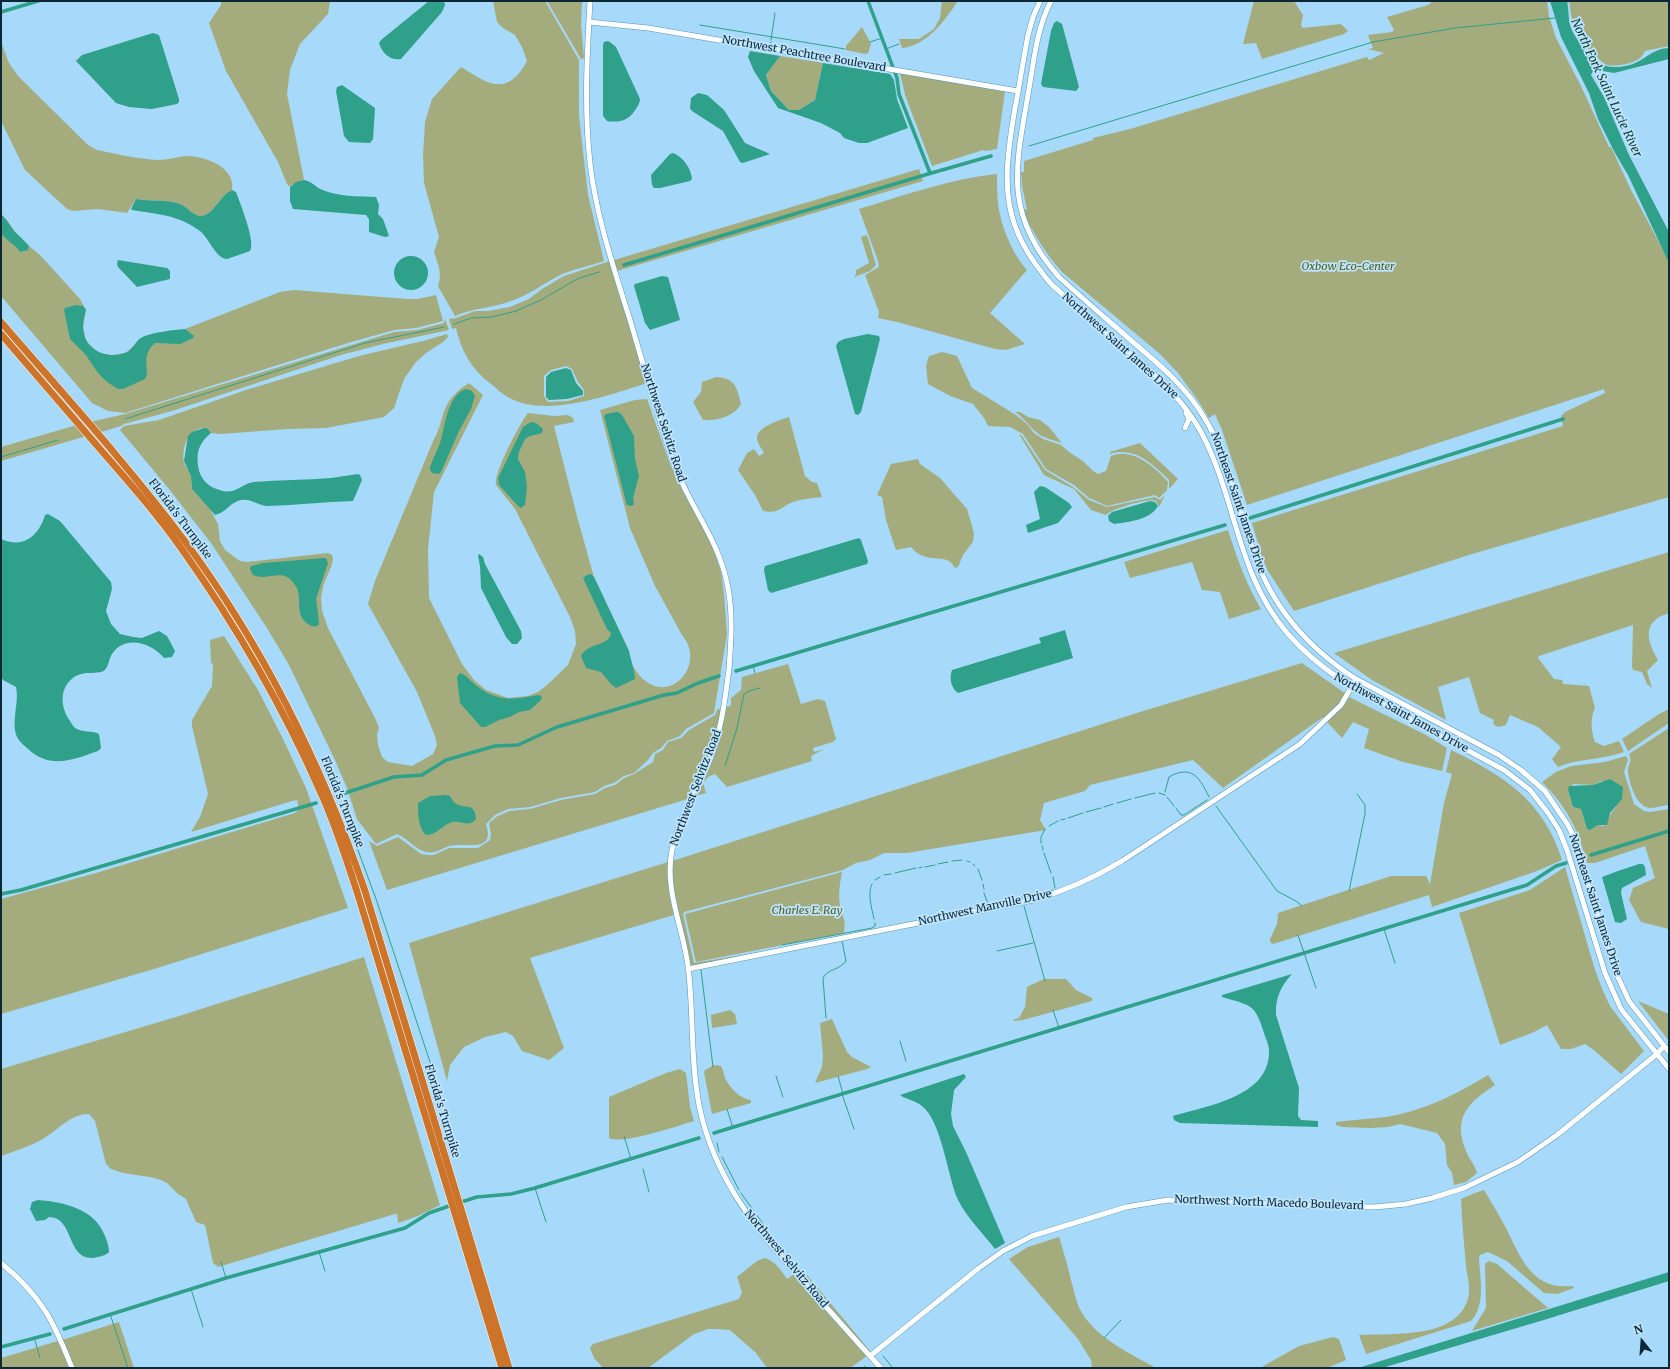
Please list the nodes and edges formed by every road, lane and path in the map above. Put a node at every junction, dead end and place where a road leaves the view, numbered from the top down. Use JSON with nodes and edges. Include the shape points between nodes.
{"nodes":[{"id":1,"x":590,"y":1,"type":"edge"},
{"id":2,"x":1040,"y":1,"type":"edge"},
{"id":3,"x":1051,"y":1,"type":"edge"},
{"id":4,"x":588,"y":22,"type":"junction"},
{"id":5,"x":1018,"y":91,"type":"junction"},
{"id":6,"x":1,"y":322,"type":"edge"},
{"id":7,"x":1,"y":334,"type":"edge"},
{"id":8,"x":1180,"y":400,"type":"junction"},
{"id":9,"x":1185,"y":428,"type":"dead end"},
{"id":10,"x":1356,"y":679,"type":"junction"},
{"id":11,"x":1352,"y":688,"type":"junction"},
{"id":12,"x":1575,"y":875,"type":"joint"},
{"id":13,"x":688,"y":969,"type":"junction"},
{"id":14,"x":1664,"y":1046,"type":"junction"},
{"id":15,"x":1669,"y":1052,"type":"edge"},
{"id":16,"x":1657,"y":1054,"type":"junction"},
{"id":17,"x":1669,"y":1069,"type":"edge"},
{"id":18,"x":451,"y":1190,"type":"junction"},
{"id":19,"x":461,"y":1221,"type":"junction"},
{"id":20,"x":1,"y":1263,"type":"edge"},
{"id":21,"x":870,"y":1356,"type":"junction"},
{"id":22,"x":72,"y":1368,"type":"edge"},
{"id":23,"x":502,"y":1368,"type":"edge"},
{"id":24,"x":509,"y":1368,"type":"edge"},
{"id":25,"x":881,"y":1368,"type":"edge"}],
"edges":[{"from":1,"to":4,"type":"street","name":"Northwest Selvitz Road"},
{"from":2,"to":5,"type":"street","name":"Northwest Saint James Drive","via":[[1028,35]]},
{"from":3,"to":10,"type":"street","name":"Northeast Saint James Drive","via":[[1038,38],[1017,162],[1021,210],[1028,231],[1046,263],[1059,277],[1164,368],[1188,394],[1212,429],[1253,552],[1273,596],[1310,643]]},
{"from":4,"to":5,"type":"street","name":"Northwest Peachtree Boulevard","via":[[648,28]]},
{"from":4,"to":13,"type":"street","name":"Northwest Selvitz Road","via":[[586,106],[590,166],[601,218],[668,445],[684,488],[712,536],[720,556],[731,603],[732,634],[722,723],[710,760],[678,830],[670,864],[671,891]]},
{"from":5,"to":8,"type":"street","name":"Northwest Saint James Drive","via":[[1006,173],[1010,211],[1026,250],[1052,285],[1156,375]]},
{"from":6,"to":18,"type":"highway","name":"Florida's Turnpike","via":[[142,486],[184,540],[218,588],[280,692],[309,750],[350,848],[367,898]]},
{"from":7,"to":18,"type":"highway","name":"Florida's Turnpike","via":[[137,492],[180,547],[242,640],[274,695],[322,794],[344,850]]},
{"from":8,"to":9,"type":"street","via":[[1180,405],[1189,420]]},
{"from":8,"to":11,"type":"street","name":"Northwest Saint James Drive","via":[[1195,421],[1212,456],[1250,571],[1269,608],[1306,653]]},
{"from":10,"to":11,"type":"street","name":"Northwest Manville Drive"},
{"from":10,"to":14,"type":"street","name":"Northeast Saint James Drive","via":[[1499,755],[1521,770],[1545,792],[1573,835],[1613,966],[1629,1001]]},
{"from":11,"to":12,"type":"street","name":"Northwest Saint James Drive","via":[[1465,748],[1515,778],[1537,798],[1555,824],[1563,838]]},
{"from":11,"to":13,"type":"street","name":"Northwest Manville Drive","via":[[1335,712],[1295,747],[1122,862],[1071,888],[1005,906]]},
{"from":12,"to":16,"type":"street","name":"Northeast Saint James Drive","via":[[1604,972],[1621,1009]]},
{"from":13,"to":21,"type":"street","name":"Northwest Selvitz Road","via":[[696,1088],[703,1122],[717,1162],[732,1192],[759,1230]]},
{"from":14,"to":15,"type":"street","name":"Northeast Saint James Drive"},
{"from":14,"to":16,"type":"street","name":"Northwest North Macedo Boulevard"},
{"from":16,"to":17,"type":"street","name":"Northeast Saint James Drive"},
{"from":16,"to":21,"type":"street","name":"Northwest North Macedo Boulevard","via":[[1557,1135],[1518,1162],[1464,1188],[1406,1204],[1375,1206],[1168,1200],[1126,1207],[1032,1236],[1003,1251]]},
{"from":18,"to":19,"type":"highway","name":"Florida's Turnpike"},
{"from":19,"to":23,"type":"highway","name":"Florida's Turnpike"},
{"from":19,"to":24,"type":"highway","name":"Florida's Turnpike"},
{"from":20,"to":22,"type":"street","via":[[43,1307]]},
{"from":21,"to":25,"type":"street","name":"Northwest Selvitz Road"}]}
